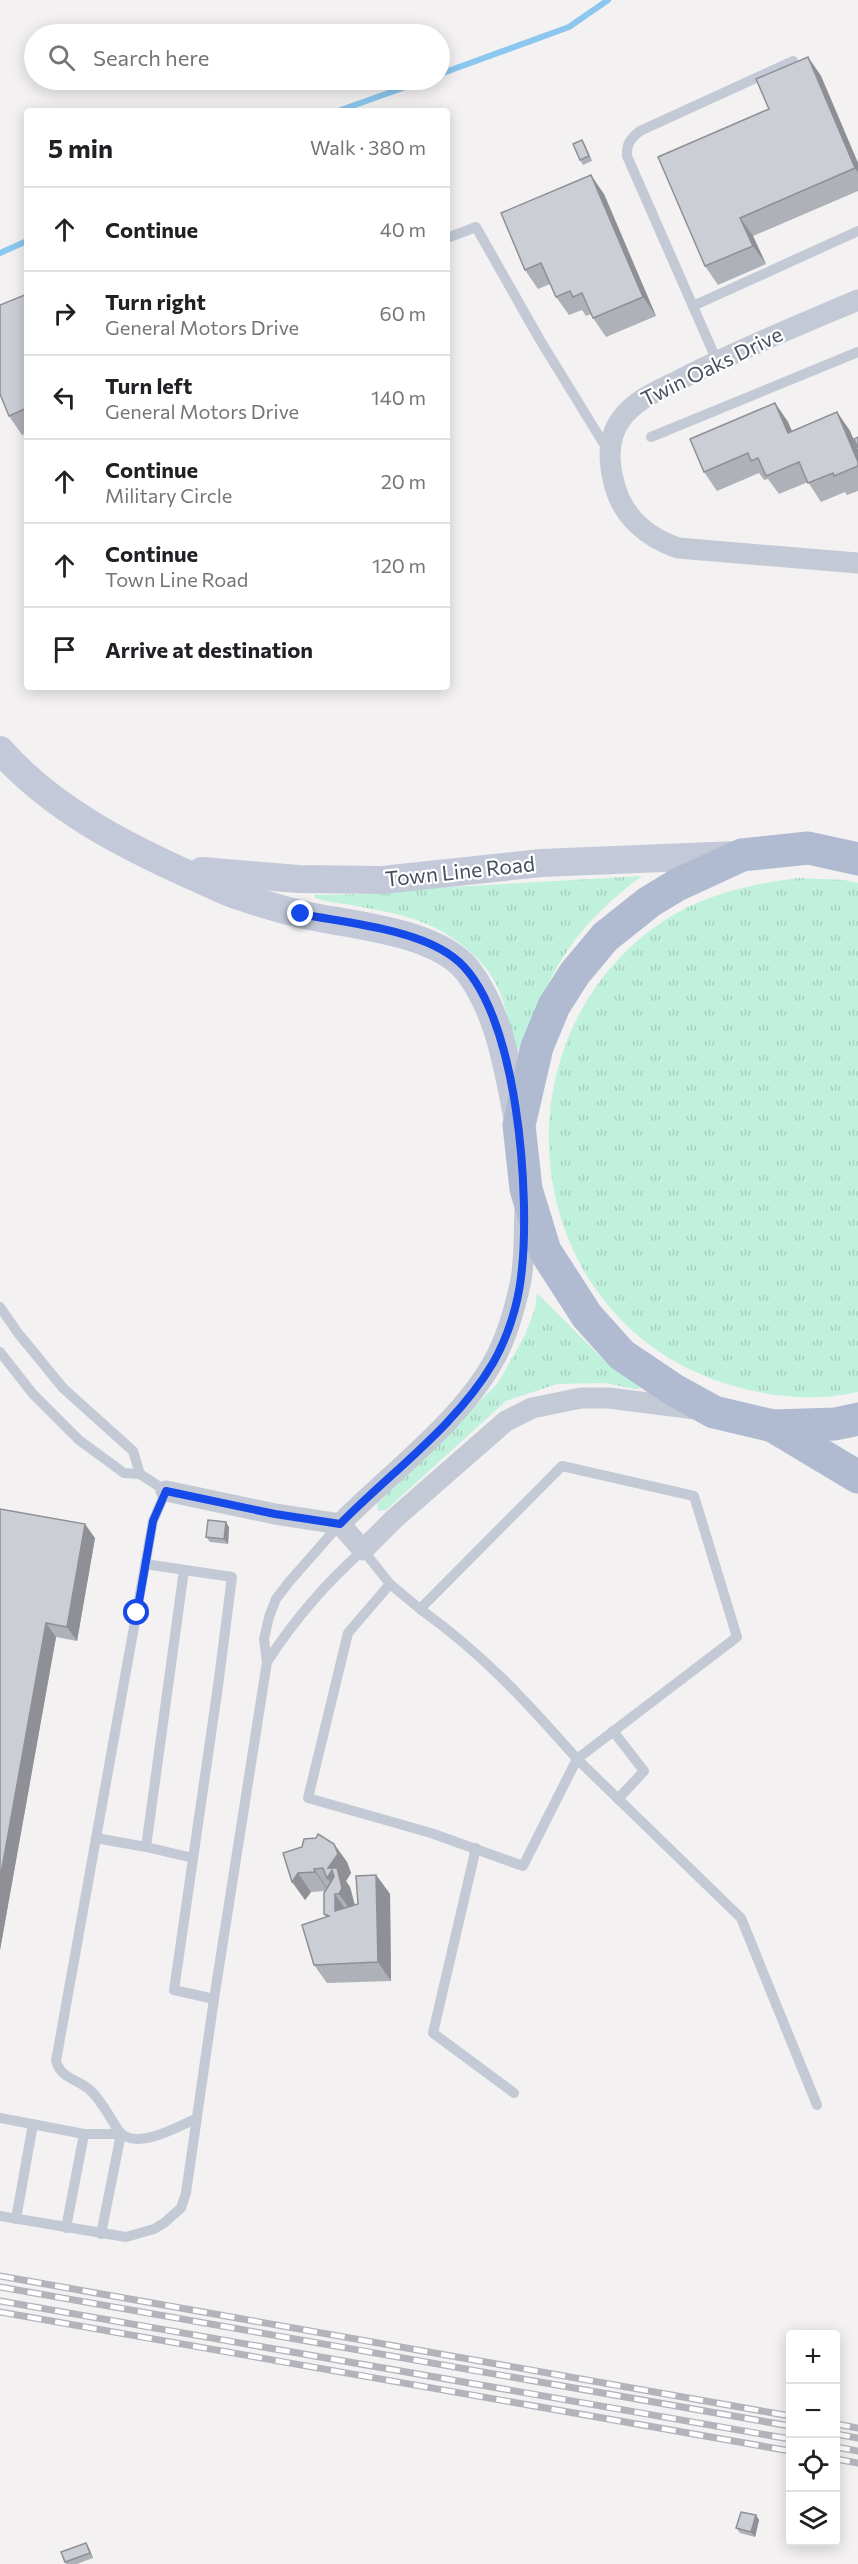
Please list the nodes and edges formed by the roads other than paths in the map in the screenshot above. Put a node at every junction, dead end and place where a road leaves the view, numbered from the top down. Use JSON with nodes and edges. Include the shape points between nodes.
{"nodes":[{"id":1,"x":794,"y":61,"type":"edge"},
{"id":2,"x":858,"y":231,"type":"edge"},
{"id":3,"x":450,"y":237,"type":"edge"},
{"id":4,"x":858,"y":300,"type":"edge"},
{"id":5,"x":693,"y":306,"type":"junction"},
{"id":6,"x":858,"y":352,"type":"edge"},
{"id":7,"x":717,"y":361,"type":"junction"},
{"id":8,"x":651,"y":437,"type":"dead end"},
{"id":9,"x":609,"y":452,"type":"junction"},
{"id":10,"x":858,"y":563,"type":"edge"},
{"id":11,"x":0,"y":750,"type":"edge"},
{"id":12,"x":858,"y":841,"type":"edge"},
{"id":13,"x":808,"y":848,"type":"junction"},
{"id":14,"x":742,"y":855,"type":"junction"},
{"id":15,"x":858,"y":859,"type":"edge"},
{"id":16,"x":178,"y":869,"type":"junction"},
{"id":17,"x":519,"y":1125,"type":"junction"},
{"id":18,"x":525,"y":1189,"type":"junction"},
{"id":19,"x":0,"y":1307,"type":"edge"},
{"id":20,"x":0,"y":1352,"type":"edge"},
{"id":21,"x":714,"y":1412,"type":"junction"},
{"id":22,"x":858,"y":1419,"type":"edge"},
{"id":23,"x":773,"y":1426,"type":"junction"},
{"id":24,"x":140,"y":1474,"type":"junction"},
{"id":25,"x":858,"y":1477,"type":"edge"},
{"id":26,"x":166,"y":1491,"type":"junction"},
{"id":27,"x":340,"y":1524,"type":"junction"},
{"id":28,"x":363,"y":1550,"type":"junction"},
{"id":29,"x":145,"y":1564,"type":"junction"},
{"id":30,"x":184,"y":1570,"type":"junction"},
{"id":31,"x":390,"y":1584,"type":"junction"},
{"id":32,"x":420,"y":1610,"type":"junction"},
{"id":33,"x":267,"y":1662,"type":"junction"},
{"id":34,"x":614,"y":1731,"type":"junction"},
{"id":35,"x":577,"y":1759,"type":"junction"},
{"id":36,"x":618,"y":1799,"type":"junction"},
{"id":37,"x":96,"y":1839,"type":"junction"},
{"id":38,"x":146,"y":1847,"type":"junction"},
{"id":39,"x":476,"y":1848,"type":"junction"},
{"id":40,"x":193,"y":1858,"type":"junction"},
{"id":41,"x":214,"y":1999,"type":"junction"},
{"id":42,"x":514,"y":2092,"type":"dead end"},
{"id":43,"x":817,"y":2105,"type":"dead end"},
{"id":44,"x":0,"y":2118,"type":"edge"},
{"id":45,"x":197,"y":2118,"type":"junction"},
{"id":46,"x":33,"y":2124,"type":"junction"},
{"id":47,"x":84,"y":2134,"type":"junction"},
{"id":48,"x":121,"y":2134,"type":"junction"},
{"id":49,"x":0,"y":2216,"type":"edge"},
{"id":50,"x":16,"y":2219,"type":"junction"},
{"id":51,"x":66,"y":2228,"type":"junction"},
{"id":52,"x":101,"y":2234,"type":"junction"}],
"edges":[{"from":1,"to":5,"type":"lane","via":[[640,131],[626,147]]},
{"from":2,"to":5,"type":"lane"},
{"from":3,"to":9,"type":"lane","via":[[476,227]]},
{"from":4,"to":7,"type":"street","name":"Twin Oaks Drive"},
{"from":5,"to":7,"type":"lane"},
{"from":6,"to":8,"type":"lane"},
{"from":7,"to":9,"type":"street","name":"Twin Oaks Drive","via":[[632,407],[621,418]]},
{"from":9,"to":10,"type":"street","name":"Twin Oaks Drive","via":[[615,489],[625,510],[634,523],[662,542],[678,548]]},
{"from":11,"to":16,"type":"street","name":"Town Line Road","via":[[61,804],[126,844]]},
{"from":12,"to":13,"type":"main road"},
{"from":13,"to":14,"type":"main road"},
{"from":13,"to":15,"type":"main road"},
{"from":14,"to":16,"type":"street","name":"Town Line Road","via":[[541,863],[382,880],[298,879]]},
{"from":14,"to":17,"type":"main road","via":[[677,885],[604,937],[554,1006],[537,1047]]},
{"from":16,"to":17,"type":"street","name":"Town Line Road","via":[[241,897],[301,914],[402,933],[454,958],[467,970],[486,1001],[500,1036]]},
{"from":17,"to":18,"type":"main road"},
{"from":18,"to":21,"type":"main road","via":[[545,1251],[587,1316],[622,1355]]},
{"from":18,"to":27,"type":"street","via":[[521,1278],[512,1319],[494,1361],[475,1391]]},
{"from":19,"to":24,"type":"lane","via":[[58,1382],[133,1451]]},
{"from":20,"to":24,"type":"lane","via":[[33,1394],[79,1440],[124,1473]]},
{"from":21,"to":23,"type":"main road"},
{"from":21,"to":28,"type":"street","via":[[609,1398],[581,1398],[532,1408],[506,1421]]},
{"from":22,"to":23,"type":"main road","via":[[835,1424]]},
{"from":23,"to":25,"type":"main road"},
{"from":24,"to":26,"type":"lane"},
{"from":26,"to":27,"type":"street"},
{"from":26,"to":29,"type":"lane","via":[[153,1521]]},
{"from":27,"to":28,"type":"street"},
{"from":27,"to":33,"type":"lane","via":[[276,1599],[264,1639]]},
{"from":28,"to":31,"type":"lane"},
{"from":28,"to":33,"type":"lane","via":[[314,1599]]},
{"from":29,"to":30,"type":"lane"},
{"from":29,"to":37,"type":"lane"},
{"from":30,"to":38,"type":"lane"},
{"from":30,"to":40,"type":"lane","via":[[232,1577]]},
{"from":31,"to":32,"type":"lane"},
{"from":31,"to":39,"type":"lane","via":[[348,1633],[308,1798]]},
{"from":32,"to":34,"type":"lane","via":[[562,1466],[694,1496],[737,1637]]},
{"from":32,"to":35,"type":"lane","via":[[459,1637],[502,1676]]},
{"from":33,"to":41,"type":"lane"},
{"from":34,"to":35,"type":"lane"},
{"from":34,"to":36,"type":"lane","via":[[644,1771]]},
{"from":35,"to":36,"type":"lane"},
{"from":35,"to":39,"type":"lane","via":[[523,1866]]},
{"from":36,"to":43,"type":"lane","via":[[741,1918]]},
{"from":37,"to":38,"type":"lane"},
{"from":37,"to":48,"type":"lane","via":[[56,2061],[64,2076],[86,2086],[95,2096]]},
{"from":38,"to":40,"type":"lane"},
{"from":39,"to":42,"type":"lane","via":[[433,2033]]},
{"from":40,"to":41,"type":"lane","via":[[174,1990]]},
{"from":41,"to":45,"type":"lane"},
{"from":44,"to":46,"type":"lane"},
{"from":45,"to":48,"type":"lane","via":[[148,2139]]},
{"from":45,"to":52,"type":"lane","via":[[181,2208],[164,2223],[138,2235]]},
{"from":46,"to":47,"type":"lane"},
{"from":46,"to":50,"type":"lane"},
{"from":47,"to":48,"type":"lane"},
{"from":47,"to":51,"type":"lane"},
{"from":48,"to":52,"type":"lane"},
{"from":49,"to":50,"type":"lane"},
{"from":50,"to":51,"type":"lane"},
{"from":51,"to":52,"type":"lane"}]}
